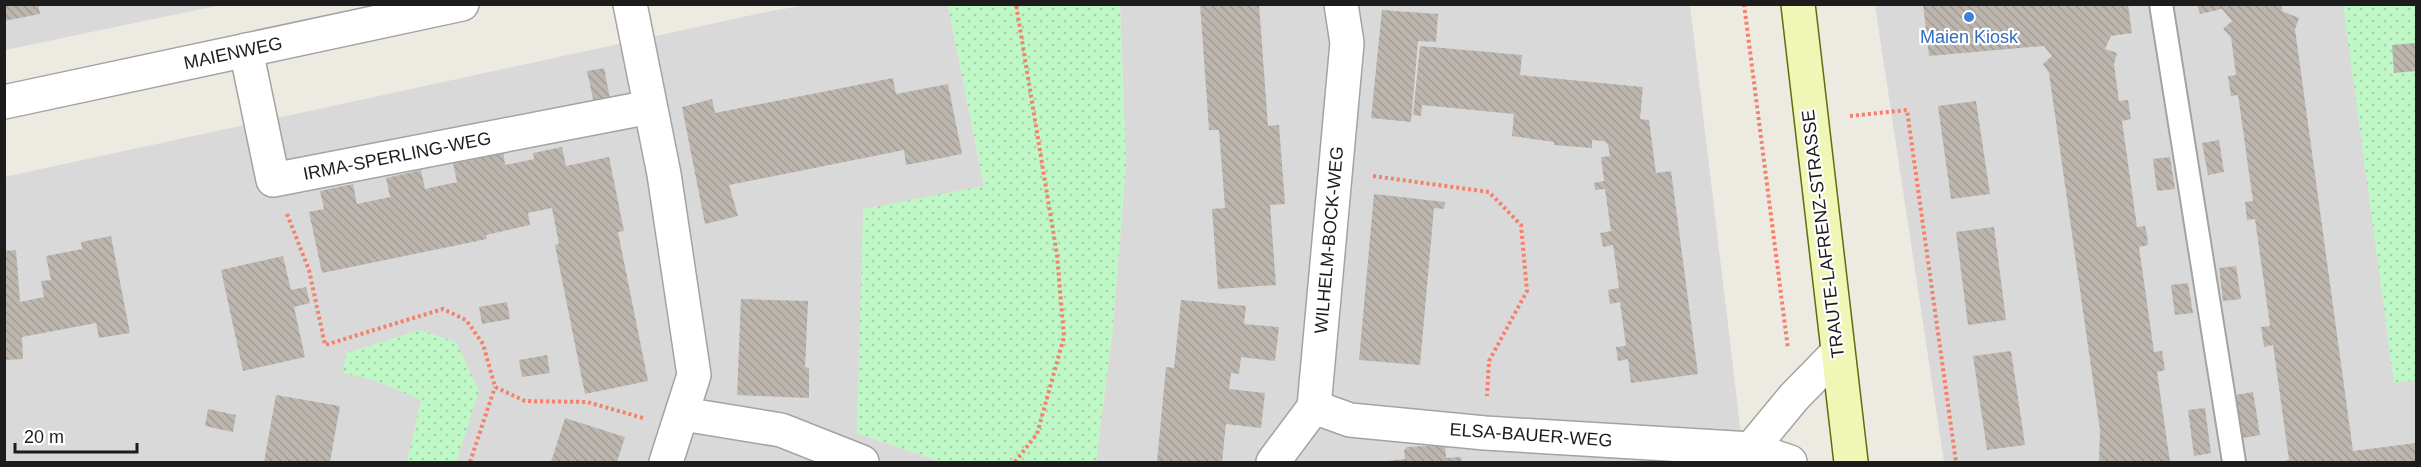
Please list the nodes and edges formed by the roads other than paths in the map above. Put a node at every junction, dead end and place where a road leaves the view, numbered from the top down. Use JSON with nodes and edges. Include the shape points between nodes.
{"nodes":[{"id":1,"x":462,"y":4,"type":"edge"},
{"id":2,"x":630,"y":4,"type":"edge"},
{"id":3,"x":1341,"y":4,"type":"edge"},
{"id":4,"x":1798,"y":4,"type":"edge"},
{"id":5,"x":2161,"y":4,"type":"edge"},
{"id":6,"x":246,"y":50,"type":"junction"},
{"id":7,"x":4,"y":102,"type":"edge"},
{"id":8,"x":650,"y":107,"type":"junction"},
{"id":9,"x":1837,"y":352,"type":"junction"},
{"id":10,"x":1314,"y":407,"type":"junction"},
{"id":11,"x":680,"y":420,"type":"junction"},
{"id":12,"x":1751,"y":449,"type":"junction"},
{"id":13,"x":666,"y":462,"type":"edge"},
{"id":14,"x":862,"y":462,"type":"edge"},
{"id":15,"x":1273,"y":462,"type":"edge"},
{"id":16,"x":1790,"y":462,"type":"edge"},
{"id":17,"x":1851,"y":462,"type":"edge"},
{"id":18,"x":2234,"y":462,"type":"edge"}],
"edges":[{"from":1,"to":6,"type":"street","name":"MAIENWEG"},
{"from":2,"to":8,"type":"street"},
{"from":3,"to":10,"type":"street","name":"WILHELM-BOCK-WEG","via":[[1347,43]]},
{"from":4,"to":9,"type":"main road","name":"TRAUTE-LAFRENZ-STRASSE"},
{"from":5,"to":18,"type":"lane"},
{"from":6,"to":7,"type":"street","name":"MAIENWEG"},
{"from":6,"to":8,"type":"street","name":"IRMA-SPERLING-WEG","via":[[273,180]]},
{"from":8,"to":11,"type":"street","via":[[694,375]]},
{"from":9,"to":12,"type":"street"},
{"from":9,"to":17,"type":"main road","name":"TRAUTE-LAFRENZ-STRASSE"},
{"from":10,"to":12,"type":"street","name":"ELSA-BAUER-WEG","via":[[1350,420],[1485,433]]},
{"from":10,"to":15,"type":"street"},
{"from":11,"to":13,"type":"street"},
{"from":11,"to":14,"type":"street","via":[[781,430]]},
{"from":12,"to":16,"type":"street","name":"ELSA-BAUER-WEG"}]}
